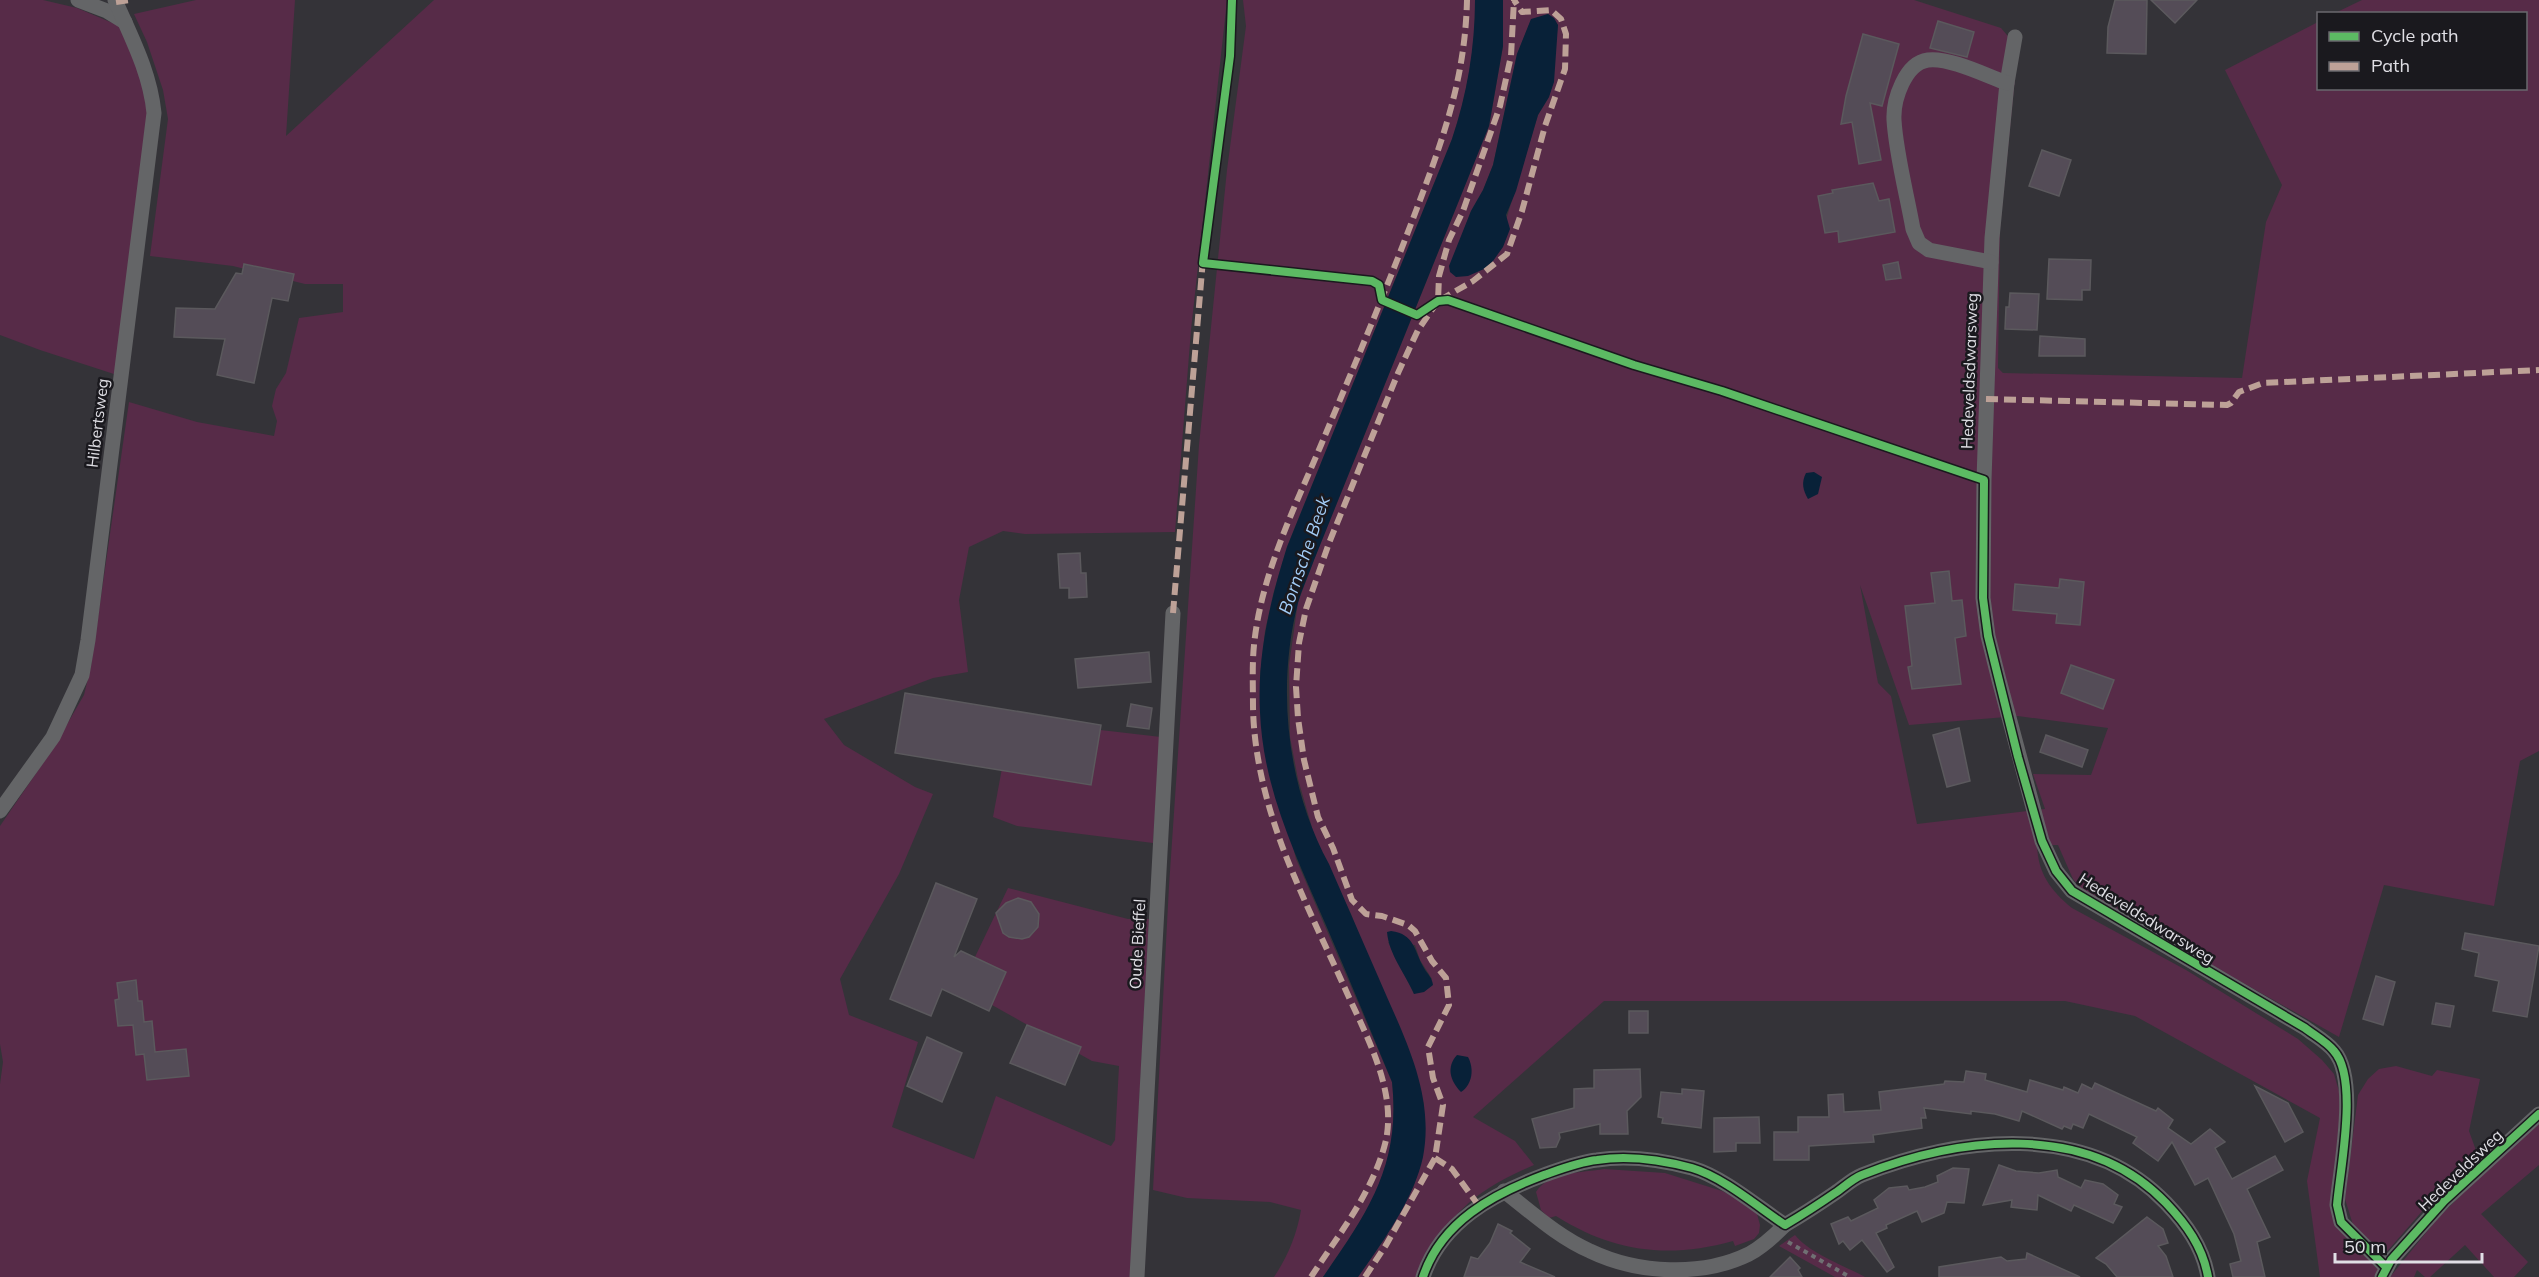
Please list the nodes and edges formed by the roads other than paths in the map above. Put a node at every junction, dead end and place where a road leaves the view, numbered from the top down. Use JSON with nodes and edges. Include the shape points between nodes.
{"nodes":[{"id":1,"x":78,"y":0,"type":"edge"},
{"id":2,"x":115,"y":0,"type":"edge"},
{"id":3,"x":125,"y":22,"type":"junction"},
{"id":4,"x":2015,"y":37,"type":"dead end"},
{"id":5,"x":2007,"y":84,"type":"junction"},
{"id":6,"x":1991,"y":262,"type":"junction"},
{"id":7,"x":1173,"y":613,"type":"dead end"},
{"id":8,"x":0,"y":811,"type":"edge"},
{"id":9,"x":2539,"y":1114,"type":"edge"},
{"id":10,"x":1504,"y":1191,"type":"junction"},
{"id":11,"x":1780,"y":1230,"type":"junction"},
{"id":12,"x":2384,"y":1272,"type":"edge"},
{"id":13,"x":1137,"y":1277,"type":"edge"},
{"id":14,"x":1423,"y":1277,"type":"edge"},
{"id":15,"x":2208,"y":1277,"type":"edge"}],
"edges":[{"from":1,"to":3,"type":"street"},
{"from":2,"to":3,"type":"street","name":"Hilbertsweg"},
{"from":3,"to":8,"type":"street","name":"Hilbertsweg","via":[[146,71],[154,113],[88,640],[82,675],[53,737]]},
{"from":4,"to":5,"type":"street","name":"Hedeveldsdwarsweg"},
{"from":5,"to":6,"type":"street","name":"Hedeveldsdwarsweg"},
{"from":5,"to":6,"type":"street","via":[[1943,61],[1921,62],[1906,77],[1894,119],[1918,243],[1929,250]]},
{"from":6,"to":12,"type":"street","name":"Hedeveldsdwarsweg","via":[[1983,598],[1990,647],[2042,841],[2056,871],[2072,891],[2305,1028],[2335,1051],[2345,1075],[2348,1097],[2337,1205],[2341,1221]]},
{"from":7,"to":13,"type":"street","name":"Oude Bieffel"},
{"from":9,"to":12,"type":"street","name":"Hedeveldsweg","via":[[2444,1201]]},
{"from":10,"to":11,"type":"street","via":[[1597,1160],[1644,1159],[1695,1169],[1739,1194]]},
{"from":10,"to":11,"type":"street","via":[[1561,1235],[1591,1252],[1661,1269],[1708,1269],[1750,1253]]},
{"from":10,"to":14,"type":"street","via":[[1479,1206],[1455,1228],[1428,1261]]},
{"from":11,"to":15,"type":"street","via":[[1858,1176],[1903,1160],[1988,1143],[2025,1144],[2085,1154],[2137,1177],[2185,1223]]}]}
